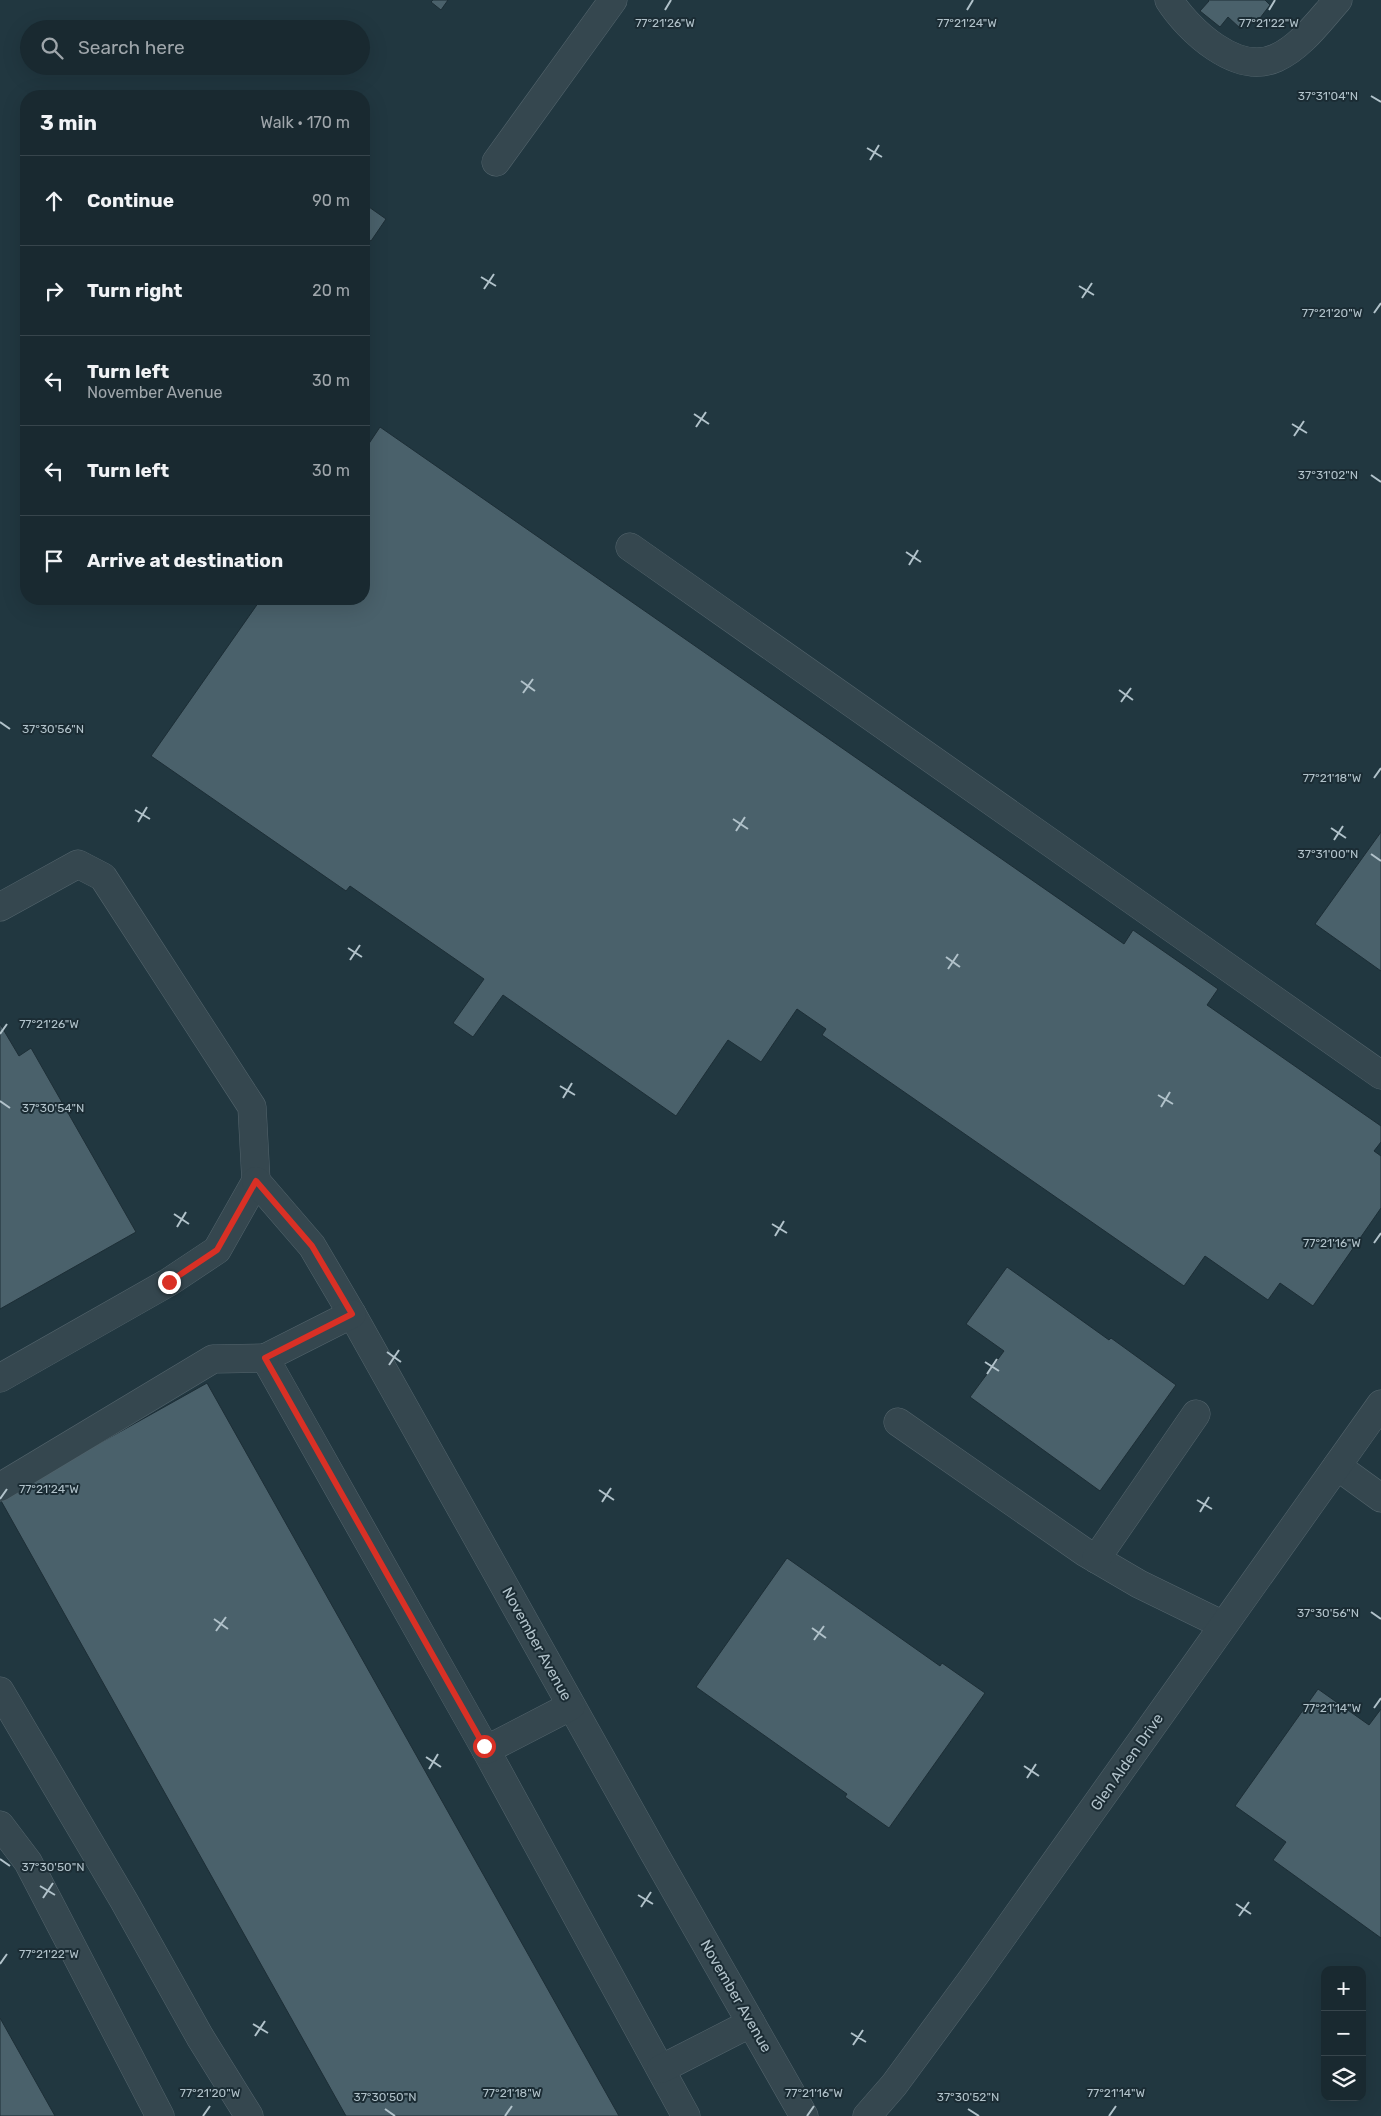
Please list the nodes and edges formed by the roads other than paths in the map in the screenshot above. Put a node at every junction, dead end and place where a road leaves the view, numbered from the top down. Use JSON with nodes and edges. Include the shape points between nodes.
{"nodes":[{"id":1,"x":613,"y":0,"type":"edge"},
{"id":2,"x":1169,"y":0,"type":"edge"},
{"id":3,"x":1338,"y":0,"type":"edge"},
{"id":4,"x":496,"y":162,"type":"dead end"},
{"id":5,"x":630,"y":547,"type":"dead end"},
{"id":6,"x":0,"y":906,"type":"edge"},
{"id":7,"x":1381,"y":1075,"type":"edge"},
{"id":8,"x":256,"y":1181,"type":"junction"},
{"id":9,"x":352,"y":1314,"type":"junction"},
{"id":10,"x":265,"y":1358,"type":"junction"},
{"id":11,"x":0,"y":1378,"type":"edge"},
{"id":12,"x":1381,"y":1404,"type":"edge"},
{"id":13,"x":1196,"y":1414,"type":"dead end"},
{"id":14,"x":898,"y":1422,"type":"dead end"},
{"id":15,"x":1337,"y":1466,"type":"junction"},
{"id":16,"x":0,"y":1487,"type":"edge"},
{"id":17,"x":1381,"y":1498,"type":"edge"},
{"id":18,"x":1096,"y":1559,"type":"junction"},
{"id":19,"x":1223,"y":1625,"type":"junction"},
{"id":20,"x":0,"y":1691,"type":"edge"},
{"id":21,"x":571,"y":1706,"type":"junction"},
{"id":22,"x":486,"y":1750,"type":"junction"},
{"id":23,"x":0,"y":1825,"type":"edge"},
{"id":24,"x":751,"y":2023,"type":"junction"},
{"id":25,"x":661,"y":2069,"type":"junction"},
{"id":26,"x":160,"y":2116,"type":"edge"},
{"id":27,"x":249,"y":2116,"type":"edge"},
{"id":28,"x":686,"y":2116,"type":"edge"},
{"id":29,"x":804,"y":2116,"type":"edge"},
{"id":30,"x":867,"y":2116,"type":"edge"}],
"edges":[{"from":1,"to":4,"type":"street"},
{"from":2,"to":3,"type":"street","via":[[1196,33],[1220,50],[1257,63],[1276,58],[1288,50]]},
{"from":5,"to":7,"type":"street"},
{"from":6,"to":8,"type":"street","via":[[78,864],[103,877],[252,1106]]},
{"from":8,"to":9,"type":"street","name":"November Avenue","via":[[312,1246]]},
{"from":8,"to":11,"type":"street","via":[[217,1250],[169,1282]]},
{"from":9,"to":10,"type":"street"},
{"from":9,"to":21,"type":"street","name":"November Avenue"},
{"from":10,"to":16,"type":"street","via":[[213,1359]]},
{"from":10,"to":22,"type":"street"},
{"from":12,"to":15,"type":"street","name":"Glen Alden Drive"},
{"from":13,"to":18,"type":"street"},
{"from":14,"to":18,"type":"street"},
{"from":15,"to":17,"type":"street"},
{"from":15,"to":19,"type":"street","name":"Glen Alden Drive"},
{"from":18,"to":19,"type":"street"},
{"from":19,"to":30,"type":"street","name":"Glen Alden Drive","via":[[975,1975],[894,2085]]},
{"from":20,"to":27,"type":"street"},
{"from":21,"to":22,"type":"street"},
{"from":21,"to":24,"type":"street","name":"November Avenue"},
{"from":22,"to":25,"type":"street"},
{"from":23,"to":26,"type":"street","via":[[28,1862]]},
{"from":24,"to":25,"type":"street"},
{"from":24,"to":29,"type":"street","name":"November Avenue"},
{"from":25,"to":28,"type":"street"}]}
